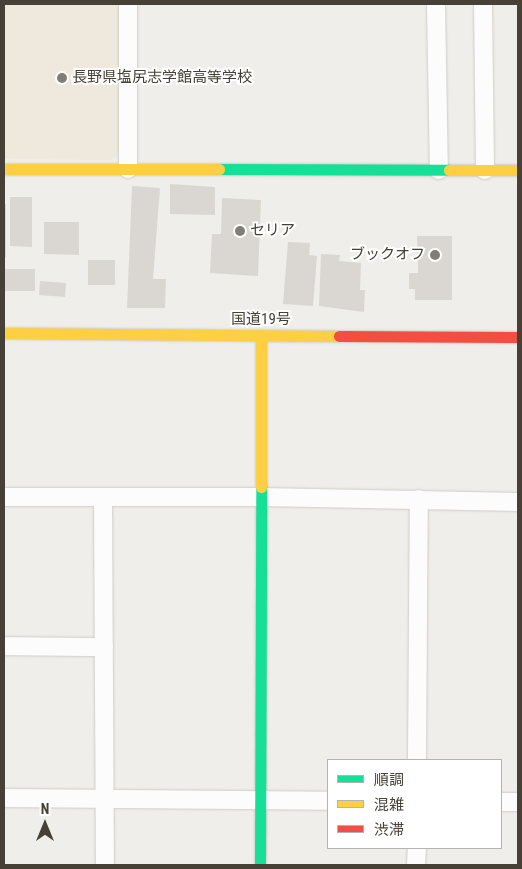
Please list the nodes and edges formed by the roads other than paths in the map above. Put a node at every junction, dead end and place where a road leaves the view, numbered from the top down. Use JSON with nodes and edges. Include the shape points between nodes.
{"nodes":[{"id":1,"x":128,"y":4,"type":"edge"},
{"id":2,"x":436,"y":4,"type":"edge"},
{"id":3,"x":482,"y":4,"type":"edge"},
{"id":4,"x":4,"y":169,"type":"edge"},
{"id":5,"x":128,"y":169,"type":"junction"},
{"id":6,"x":439,"y":170,"type":"junction"},
{"id":7,"x":485,"y":170,"type":"junction"},
{"id":8,"x":518,"y":170,"type":"edge"},
{"id":9,"x":4,"y":333,"type":"edge"},
{"id":10,"x":261,"y":335,"type":"junction"},
{"id":11,"x":518,"y":337,"type":"edge"},
{"id":12,"x":261,"y":496,"type":"junction"},
{"id":13,"x":4,"y":497,"type":"edge"},
{"id":14,"x":103,"y":498,"type":"junction"},
{"id":15,"x":419,"y":500,"type":"junction"},
{"id":16,"x":518,"y":502,"type":"edge"},
{"id":17,"x":4,"y":646,"type":"edge"},
{"id":18,"x":104,"y":646,"type":"junction"},
{"id":19,"x":417,"y":759,"type":"edge"},
{"id":20,"x":4,"y":798,"type":"edge"},
{"id":21,"x":106,"y":799,"type":"junction"},
{"id":22,"x":261,"y":800,"type":"junction"},
{"id":23,"x":327,"y":800,"type":"edge"},
{"id":24,"x":502,"y":802,"type":"edge"},
{"id":25,"x":518,"y":802,"type":"edge"},
{"id":26,"x":416,"y":849,"type":"edge"},
{"id":27,"x":105,"y":865,"type":"edge"},
{"id":28,"x":260,"y":865,"type":"edge"},
{"id":29,"x":416,"y":865,"type":"edge"}],
"edges":[{"from":1,"to":5,"type":"street"},
{"from":2,"to":6,"type":"street"},
{"from":3,"to":7,"type":"street"},
{"from":4,"to":5,"type":"main road"},
{"from":5,"to":6,"type":"main road"},
{"from":6,"to":7,"type":"main road"},
{"from":7,"to":8,"type":"main road"},
{"from":9,"to":10,"type":"main road","name":"国道19号"},
{"from":10,"to":11,"type":"main road","name":"国道19号"},
{"from":10,"to":12,"type":"main road"},
{"from":12,"to":14,"type":"street"},
{"from":12,"to":15,"type":"street"},
{"from":12,"to":22,"type":"main road"},
{"from":13,"to":14,"type":"street"},
{"from":14,"to":18,"type":"street"},
{"from":15,"to":16,"type":"street"},
{"from":15,"to":19,"type":"street"},
{"from":17,"to":18,"type":"street"},
{"from":18,"to":21,"type":"street"},
{"from":20,"to":21,"type":"street"},
{"from":21,"to":22,"type":"street"},
{"from":21,"to":27,"type":"street"},
{"from":22,"to":23,"type":"street"},
{"from":22,"to":28,"type":"main road"},
{"from":24,"to":25,"type":"street"},
{"from":26,"to":29,"type":"street"}]}
